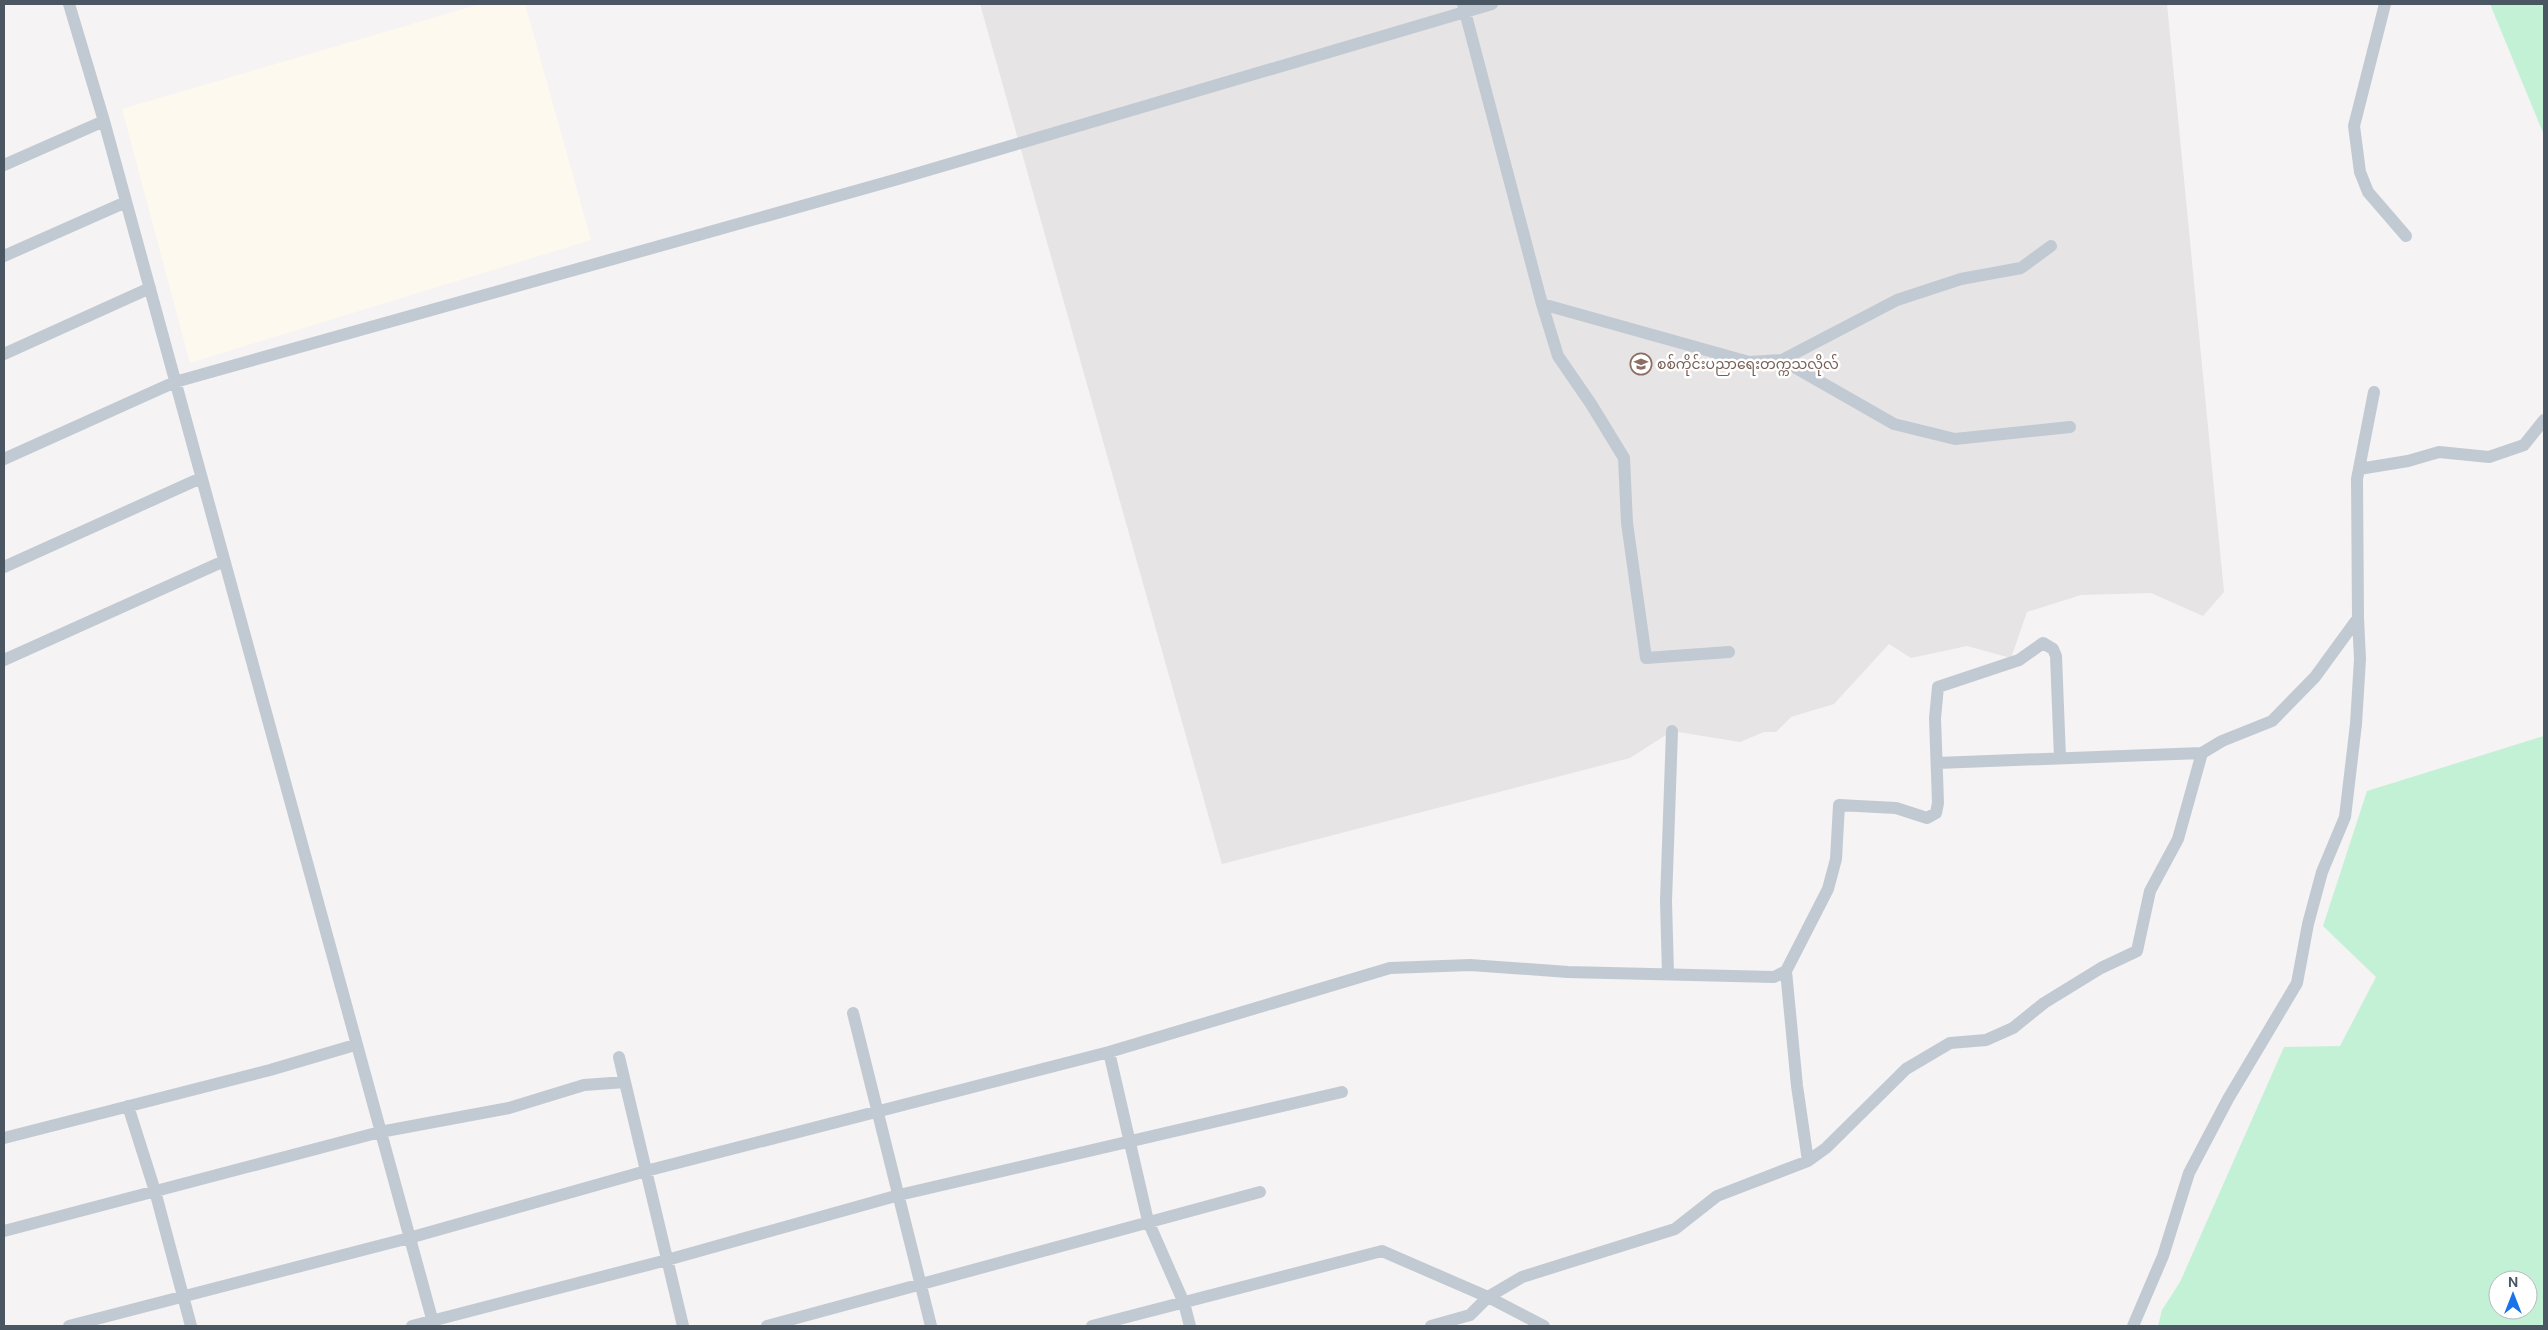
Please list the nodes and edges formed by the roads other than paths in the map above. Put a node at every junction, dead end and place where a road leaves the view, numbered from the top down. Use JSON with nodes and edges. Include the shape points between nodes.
{"nodes":[{"id":1,"x":69,"y":4,"type":"edge"},
{"id":2,"x":1492,"y":4,"type":"edge"},
{"id":3,"x":2385,"y":4,"type":"edge"},
{"id":4,"x":1464,"y":8,"type":"edge"},
{"id":5,"x":104,"y":121,"type":"junction"},
{"id":6,"x":4,"y":165,"type":"edge"},
{"id":7,"x":126,"y":202,"type":"junction"},
{"id":8,"x":2406,"y":236,"type":"dead end"},
{"id":9,"x":2050,"y":246,"type":"dead end"},
{"id":10,"x":4,"y":256,"type":"edge"},
{"id":11,"x":150,"y":288,"type":"junction"},
{"id":12,"x":1542,"y":304,"type":"junction"},
{"id":13,"x":4,"y":354,"type":"edge"},
{"id":14,"x":1782,"y":360,"type":"junction"},
{"id":15,"x":175,"y":382,"type":"junction"},
{"id":16,"x":2374,"y":392,"type":"dead end"},
{"id":17,"x":2544,"y":420,"type":"edge"},
{"id":18,"x":2070,"y":427,"type":"dead end"},
{"id":19,"x":4,"y":459,"type":"edge"},
{"id":20,"x":2359,"y":469,"type":"junction"},
{"id":21,"x":201,"y":478,"type":"junction"},
{"id":22,"x":224,"y":561,"type":"junction"},
{"id":23,"x":4,"y":567,"type":"edge"},
{"id":24,"x":2358,"y":618,"type":"junction"},
{"id":25,"x":1729,"y":652,"type":"dead end"},
{"id":26,"x":4,"y":657,"type":"edge"},
{"id":27,"x":1672,"y":731,"type":"dead end"},
{"id":28,"x":2202,"y":754,"type":"junction"},
{"id":29,"x":2060,"y":758,"type":"junction"},
{"id":30,"x":1937,"y":763,"type":"junction"},
{"id":31,"x":1786,"y":971,"type":"junction"},
{"id":32,"x":1668,"y":974,"type":"junction"},
{"id":33,"x":853,"y":1013,"type":"dead end"},
{"id":34,"x":355,"y":1044,"type":"junction"},
{"id":35,"x":1109,"y":1052,"type":"junction"},
{"id":36,"x":619,"y":1057,"type":"dead end"},
{"id":37,"x":625,"y":1082,"type":"junction"},
{"id":38,"x":1342,"y":1092,"type":"dead end"},
{"id":39,"x":128,"y":1106,"type":"junction"},
{"id":40,"x":878,"y":1111,"type":"junction"},
{"id":41,"x":380,"y":1132,"type":"junction"},
{"id":42,"x":4,"y":1138,"type":"edge"},
{"id":43,"x":1131,"y":1141,"type":"junction"},
{"id":44,"x":1808,"y":1161,"type":"junction"},
{"id":45,"x":646,"y":1171,"type":"junction"},
{"id":46,"x":155,"y":1191,"type":"junction"},
{"id":47,"x":1260,"y":1192,"type":"dead end"},
{"id":48,"x":899,"y":1195,"type":"junction"},
{"id":49,"x":1148,"y":1221,"type":"junction"},
{"id":50,"x":4,"y":1231,"type":"edge"},
{"id":51,"x":409,"y":1238,"type":"junction"},
{"id":52,"x":667,"y":1260,"type":"junction"},
{"id":53,"x":921,"y":1285,"type":"junction"},
{"id":54,"x":183,"y":1296,"type":"junction"},
{"id":55,"x":1488,"y":1297,"type":"junction"},
{"id":56,"x":1184,"y":1303,"type":"junction"},
{"id":57,"x":433,"y":1323,"type":"edge"},
{"id":58,"x":69,"y":1326,"type":"edge"},
{"id":59,"x":191,"y":1326,"type":"edge"},
{"id":60,"x":412,"y":1326,"type":"edge"},
{"id":61,"x":683,"y":1326,"type":"edge"},
{"id":62,"x":767,"y":1326,"type":"edge"},
{"id":63,"x":932,"y":1326,"type":"edge"},
{"id":64,"x":1092,"y":1326,"type":"edge"},
{"id":65,"x":1190,"y":1326,"type":"edge"},
{"id":66,"x":1431,"y":1326,"type":"edge"},
{"id":67,"x":1544,"y":1326,"type":"edge"},
{"id":68,"x":2133,"y":1326,"type":"edge"}],
"edges":[{"from":1,"to":5,"type":"street"},
{"from":2,"to":4,"type":"street"},
{"from":3,"to":8,"type":"street","via":[[2354,126],[2360,172],[2368,192]]},
{"from":4,"to":12,"type":"street"},
{"from":4,"to":15,"type":"street","via":[[898,179]]},
{"from":5,"to":6,"type":"street"},
{"from":5,"to":7,"type":"street"},
{"from":7,"to":10,"type":"street"},
{"from":7,"to":11,"type":"street"},
{"from":9,"to":14,"type":"street","via":[[2021,268],[1961,279],[1896,300]]},
{"from":11,"to":13,"type":"street"},
{"from":11,"to":15,"type":"street"},
{"from":12,"to":14,"type":"street","via":[[1749,362]]},
{"from":12,"to":25,"type":"street","via":[[1558,356],[1624,458],[1627,523],[1646,658]]},
{"from":14,"to":18,"type":"street","via":[[1894,424],[1955,439]]},
{"from":15,"to":19,"type":"street"},
{"from":15,"to":21,"type":"street"},
{"from":16,"to":20,"type":"street"},
{"from":17,"to":20,"type":"street","via":[[2524,445],[2489,456],[2439,452]]},
{"from":20,"to":24,"type":"street"},
{"from":21,"to":22,"type":"street"},
{"from":21,"to":23,"type":"street"},
{"from":22,"to":26,"type":"street"},
{"from":22,"to":34,"type":"street"},
{"from":24,"to":28,"type":"street","via":[[2315,677],[2272,721],[2222,741]]},
{"from":24,"to":68,"type":"street","via":[[2360,659],[2356,724],[2345,817],[2322,872],[2297,983],[2228,1099],[2189,1173],[2163,1256]]},
{"from":27,"to":32,"type":"street","via":[[1666,901]]},
{"from":28,"to":29,"type":"street"},
{"from":28,"to":44,"type":"street","via":[[2178,839],[2150,891],[2137,950],[2044,1003],[2013,1028],[1986,1040],[1950,1043],[1906,1069],[1826,1148]]},
{"from":29,"to":30,"type":"street"},
{"from":29,"to":30,"type":"street","via":[[2056,656],[2053,649],[2043,643],[2019,660],[1938,687],[1935,718]]},
{"from":30,"to":31,"type":"street","via":[[1936,813],[1926,818],[1896,808],[1839,805],[1836,859],[1828,889]]},
{"from":31,"to":32,"type":"street","via":[[1774,977]]},
{"from":31,"to":44,"type":"street"},
{"from":32,"to":35,"type":"street","via":[[1568,972],[1470,965],[1390,968]]},
{"from":33,"to":40,"type":"street"},
{"from":34,"to":39,"type":"street","via":[[270,1070]]},
{"from":34,"to":41,"type":"street"},
{"from":35,"to":40,"type":"street"},
{"from":35,"to":43,"type":"street"},
{"from":36,"to":37,"type":"street"},
{"from":37,"to":41,"type":"street","via":[[584,1085],[509,1108]]},
{"from":37,"to":45,"type":"street"},
{"from":38,"to":43,"type":"street"},
{"from":39,"to":42,"type":"street"},
{"from":39,"to":46,"type":"street"},
{"from":40,"to":45,"type":"street"},
{"from":40,"to":48,"type":"street"},
{"from":41,"to":46,"type":"street"},
{"from":41,"to":51,"type":"street"},
{"from":43,"to":48,"type":"street"},
{"from":43,"to":49,"type":"street"},
{"from":44,"to":55,"type":"street","via":[[1717,1196],[1675,1229],[1522,1278]]},
{"from":45,"to":51,"type":"street"},
{"from":45,"to":52,"type":"street"},
{"from":46,"to":50,"type":"street"},
{"from":46,"to":54,"type":"street"},
{"from":47,"to":49,"type":"street"},
{"from":48,"to":52,"type":"street"},
{"from":48,"to":53,"type":"street"},
{"from":49,"to":53,"type":"street"},
{"from":49,"to":56,"type":"street"},
{"from":51,"to":54,"type":"street"},
{"from":51,"to":57,"type":"street"},
{"from":52,"to":57,"type":"street"},
{"from":52,"to":61,"type":"street"},
{"from":53,"to":62,"type":"street"},
{"from":53,"to":63,"type":"street"},
{"from":54,"to":58,"type":"street"},
{"from":54,"to":59,"type":"street"},
{"from":55,"to":56,"type":"street","via":[[1382,1251]]},
{"from":55,"to":66,"type":"street","via":[[1470,1315]]},
{"from":55,"to":67,"type":"street"},
{"from":56,"to":64,"type":"street"},
{"from":56,"to":65,"type":"street"},
{"from":57,"to":60,"type":"street"}]}
